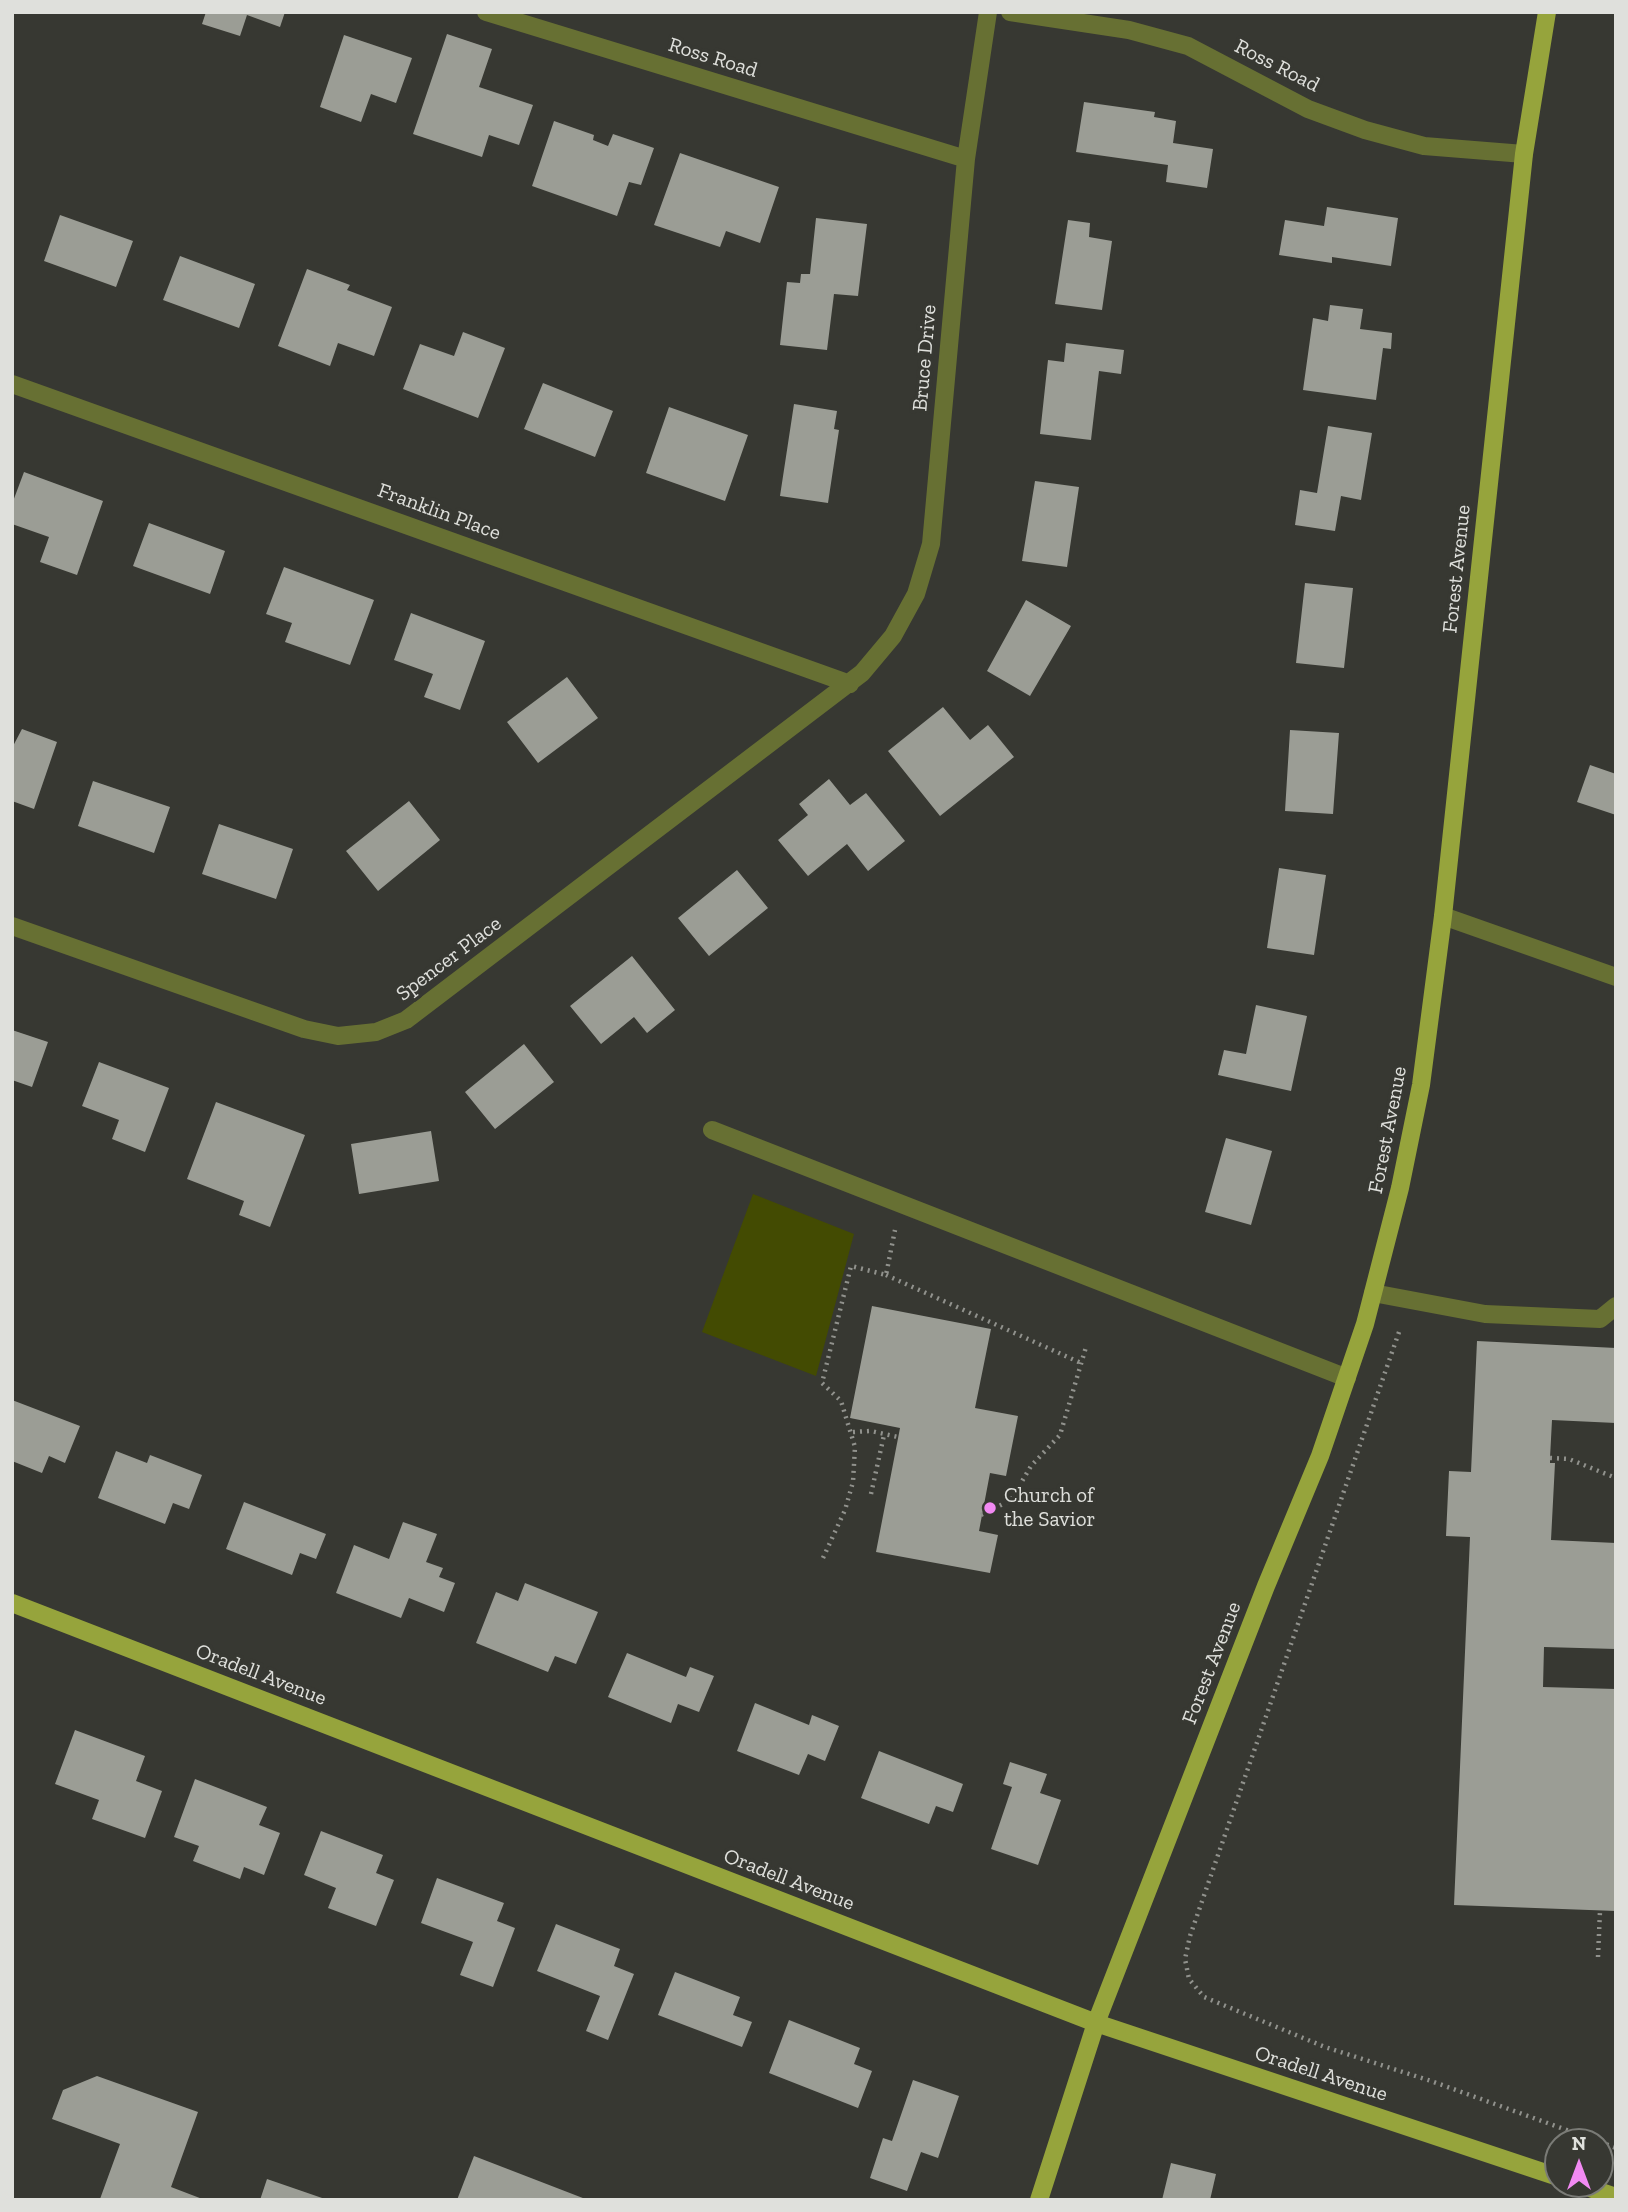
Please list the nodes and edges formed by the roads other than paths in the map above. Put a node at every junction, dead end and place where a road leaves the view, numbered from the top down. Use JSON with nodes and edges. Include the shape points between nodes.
{"nodes":[{"id":1,"x":486,"y":12,"type":"edge"},
{"id":2,"x":988,"y":12,"type":"edge"},
{"id":3,"x":1010,"y":12,"type":"edge"},
{"id":4,"x":1547,"y":12,"type":"edge"},
{"id":5,"x":1524,"y":154,"type":"junction"},
{"id":6,"x":966,"y":159,"type":"junction"},
{"id":7,"x":12,"y":384,"type":"edge"},
{"id":8,"x":850,"y":684,"type":"junction"},
{"id":9,"x":1443,"y":916,"type":"junction"},
{"id":10,"x":12,"y":926,"type":"edge"},
{"id":11,"x":1616,"y":977,"type":"edge"},
{"id":12,"x":712,"y":1129,"type":"dead end"},
{"id":13,"x":1373,"y":1293,"type":"junction"},
{"id":14,"x":1616,"y":1306,"type":"edge"},
{"id":15,"x":1347,"y":1378,"type":"junction"},
{"id":16,"x":12,"y":1603,"type":"edge"},
{"id":17,"x":1096,"y":2023,"type":"junction"},
{"id":18,"x":1544,"y":2173,"type":"edge"},
{"id":19,"x":1038,"y":2200,"type":"edge"}],
"edges":[{"from":1,"to":6,"type":"street","name":"Ross Road"},
{"from":2,"to":6,"type":"street","name":"Bruce Drive"},
{"from":3,"to":5,"type":"street","name":"Ross Road","via":[[1129,30],[1188,46],[1308,109],[1365,131],[1424,146]]},
{"from":4,"to":5,"type":"main road","name":"Forest Avenue"},
{"from":5,"to":9,"type":"main road","name":"Forest Avenue"},
{"from":6,"to":8,"type":"street","name":"Bruce Drive","via":[[931,544],[916,594],[893,636]]},
{"from":7,"to":8,"type":"street","name":"Franklin Place"},
{"from":8,"to":10,"type":"street","name":"Spencer Place","via":[[406,1020],[376,1032],[338,1036],[304,1029]]},
{"from":9,"to":11,"type":"street"},
{"from":9,"to":13,"type":"main road","name":"Forest Avenue","via":[[1421,1085]]},
{"from":12,"to":15,"type":"street"},
{"from":13,"to":14,"type":"street","via":[[1485,1314],[1600,1319]]},
{"from":13,"to":15,"type":"main road","name":"Forest Avenue"},
{"from":15,"to":17,"type":"main road","name":"Forest Avenue"},
{"from":16,"to":17,"type":"main road","name":"Oradell Avenue"},
{"from":17,"to":18,"type":"main road","name":"Oradell Avenue"},
{"from":17,"to":19,"type":"main road","name":"Forest Avenue"}]}
